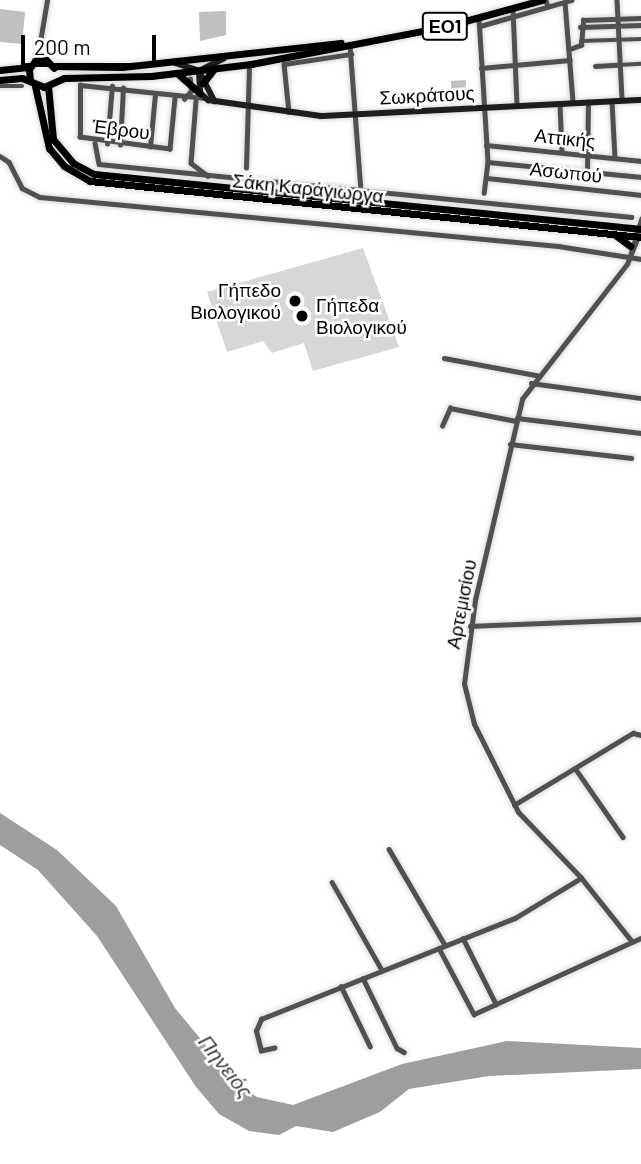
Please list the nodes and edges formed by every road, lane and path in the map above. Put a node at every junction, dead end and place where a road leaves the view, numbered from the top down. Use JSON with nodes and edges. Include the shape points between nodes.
{"nodes":[{"id":1,"x":47,"y":0,"type":"edge"},
{"id":2,"x":544,"y":0,"type":"edge"},
{"id":3,"x":617,"y":0,"type":"edge"},
{"id":4,"x":568,"y":1,"type":"edge"},
{"id":5,"x":548,"y":7,"type":"junction"},
{"id":6,"x":514,"y":13,"type":"junction"},
{"id":7,"x":641,"y":18,"type":"edge"},
{"id":8,"x":617,"y":19,"type":"junction"},
{"id":9,"x":479,"y":22,"type":"junction"},
{"id":10,"x":641,"y":25,"type":"edge"},
{"id":11,"x":617,"y":26,"type":"junction"},
{"id":12,"x":580,"y":27,"type":"junction"},
{"id":13,"x":641,"y":39,"type":"edge"},
{"id":14,"x":618,"y":40,"type":"junction"},
{"id":15,"x":582,"y":41,"type":"junction"},
{"id":16,"x":348,"y":44,"type":"junction"},
{"id":17,"x":569,"y":49,"type":"junction"},
{"id":18,"x":351,"y":54,"type":"junction"},
{"id":19,"x":224,"y":58,"type":"junction"},
{"id":20,"x":41,"y":60,"type":"junction"},
{"id":21,"x":570,"y":60,"type":"junction"},
{"id":22,"x":283,"y":61,"type":"junction"},
{"id":23,"x":175,"y":63,"type":"junction"},
{"id":24,"x":249,"y":64,"type":"junction"},
{"id":25,"x":641,"y":64,"type":"edge"},
{"id":26,"x":516,"y":65,"type":"junction"},
{"id":27,"x":617,"y":65,"type":"junction"},
{"id":28,"x":54,"y":66,"type":"junction"},
{"id":29,"x":595,"y":66,"type":"dead end"},
{"id":30,"x":30,"y":67,"type":"junction"},
{"id":31,"x":481,"y":68,"type":"junction"},
{"id":32,"x":215,"y":69,"type":"junction"},
{"id":33,"x":0,"y":70,"type":"edge"},
{"id":34,"x":199,"y":71,"type":"junction"},
{"id":35,"x":178,"y":74,"type":"junction"},
{"id":36,"x":190,"y":79,"type":"junction"},
{"id":37,"x":0,"y":80,"type":"edge"},
{"id":38,"x":32,"y":83,"type":"junction"},
{"id":39,"x":203,"y":83,"type":"junction"},
{"id":40,"x":51,"y":84,"type":"junction"},
{"id":41,"x":112,"y":85,"type":"junction"},
{"id":42,"x":0,"y":86,"type":"edge"},
{"id":43,"x":22,"y":86,"type":"dead end"},
{"id":44,"x":123,"y":88,"type":"junction"},
{"id":45,"x":155,"y":94,"type":"junction"},
{"id":46,"x":175,"y":97,"type":"junction"},
{"id":47,"x":200,"y":97,"type":"junction"},
{"id":48,"x":184,"y":99,"type":"junction"},
{"id":49,"x":612,"y":100,"type":"junction"},
{"id":50,"x":622,"y":100,"type":"junction"},
{"id":51,"x":641,"y":100,"type":"edge"},
{"id":52,"x":573,"y":101,"type":"junction"},
{"id":53,"x":588,"y":101,"type":"junction"},
{"id":54,"x":215,"y":102,"type":"junction"},
{"id":55,"x":560,"y":102,"type":"junction"},
{"id":56,"x":517,"y":105,"type":"junction"},
{"id":57,"x":250,"y":107,"type":"junction"},
{"id":58,"x":484,"y":108,"type":"junction"},
{"id":59,"x":289,"y":112,"type":"junction"},
{"id":60,"x":355,"y":116,"type":"junction"},
{"id":61,"x":95,"y":143,"type":"junction"},
{"id":62,"x":107,"y":144,"type":"junction"},
{"id":63,"x":120,"y":145,"type":"junction"},
{"id":64,"x":486,"y":145,"type":"junction"},
{"id":65,"x":149,"y":147,"type":"junction"},
{"id":66,"x":562,"y":152,"type":"junction"},
{"id":67,"x":589,"y":154,"type":"junction"},
{"id":68,"x":0,"y":156,"type":"edge"},
{"id":69,"x":615,"y":158,"type":"junction"},
{"id":70,"x":641,"y":161,"type":"edge"},
{"id":71,"x":488,"y":162,"type":"junction"},
{"id":72,"x":246,"y":168,"type":"dead end"},
{"id":73,"x":587,"y":171,"type":"junction"},
{"id":74,"x":208,"y":176,"type":"junction"},
{"id":75,"x":641,"y":177,"type":"edge"},
{"id":76,"x":487,"y":178,"type":"junction"},
{"id":77,"x":361,"y":190,"type":"junction"},
{"id":78,"x":484,"y":193,"type":"dead end"},
{"id":79,"x":641,"y":195,"type":"edge"},
{"id":80,"x":631,"y":217,"type":"dead end"},
{"id":81,"x":641,"y":219,"type":"edge"},
{"id":82,"x":611,"y":233,"type":"junction"},
{"id":83,"x":638,"y":233,"type":"edge"},
{"id":84,"x":630,"y":246,"type":"junction"},
{"id":85,"x":630,"y":257,"type":"junction"},
{"id":86,"x":641,"y":259,"type":"edge"},
{"id":87,"x":444,"y":358,"type":"dead end"},
{"id":88,"x":536,"y":376,"type":"junction"},
{"id":89,"x":530,"y":383,"type":"junction"},
{"id":90,"x":641,"y":398,"type":"edge"},
{"id":91,"x":517,"y":419,"type":"junction"},
{"id":92,"x":442,"y":426,"type":"dead end"},
{"id":93,"x":641,"y":433,"type":"edge"},
{"id":94,"x":510,"y":444,"type":"junction"},
{"id":95,"x":631,"y":458,"type":"dead end"},
{"id":96,"x":641,"y":619,"type":"edge"},
{"id":97,"x":470,"y":626,"type":"junction"},
{"id":98,"x":640,"y":734,"type":"edge"},
{"id":99,"x":575,"y":768,"type":"junction"},
{"id":100,"x":514,"y":805,"type":"junction"},
{"id":101,"x":623,"y":837,"type":"dead end"},
{"id":102,"x":389,"y":849,"type":"dead end"},
{"id":103,"x":581,"y":878,"type":"junction"},
{"id":104,"x":332,"y":882,"type":"dead end"},
{"id":105,"x":641,"y":938,"type":"edge"},
{"id":106,"x":463,"y":939,"type":"junction"},
{"id":107,"x":632,"y":942,"type":"junction"},
{"id":108,"x":442,"y":946,"type":"junction"},
{"id":109,"x":382,"y":970,"type":"junction"},
{"id":110,"x":363,"y":978,"type":"junction"},
{"id":111,"x":341,"y":986,"type":"junction"},
{"id":112,"x":496,"y":1004,"type":"junction"},
{"id":113,"x":370,"y":1046,"type":"dead end"},
{"id":114,"x":275,"y":1048,"type":"dead end"},
{"id":115,"x":404,"y":1052,"type":"dead end"}],
"edges":[{"from":1,"to":20,"type":"street"},
{"from":2,"to":5,"type":"street"},
{"from":2,"to":6,"type":"main road","number":"ΕΟ1"},
{"from":3,"to":8,"type":"street"},
{"from":4,"to":5,"type":"street"},
{"from":4,"to":17,"type":"street"},
{"from":5,"to":6,"type":"street"},
{"from":6,"to":9,"type":"main road","number":"ΕΟ1"},
{"from":6,"to":26,"type":"street"},
{"from":7,"to":8,"type":"street"},
{"from":8,"to":11,"type":"street"},
{"from":8,"to":12,"type":"street","via":[[582,20]]},
{"from":9,"to":16,"type":"main road","number":"ΕΟ1"},
{"from":9,"to":31,"type":"street"},
{"from":10,"to":11,"type":"street"},
{"from":11,"to":12,"type":"street"},
{"from":11,"to":14,"type":"street"},
{"from":12,"to":15,"type":"street"},
{"from":13,"to":14,"type":"street"},
{"from":14,"to":15,"type":"street"},
{"from":14,"to":27,"type":"street"},
{"from":15,"to":17,"type":"street"},
{"from":16,"to":18,"type":"street"},
{"from":16,"to":19,"type":"main road","number":"ΕΟ1"},
{"from":16,"to":22,"type":"main road","number":"ΕΟ1"},
{"from":17,"to":21,"type":"street"},
{"from":18,"to":22,"type":"street"},
{"from":18,"to":60,"type":"street"},
{"from":19,"to":23,"type":"main road","number":"ΕΟ1"},
{"from":19,"to":34,"type":"main road"},
{"from":20,"to":28,"type":"main road"},
{"from":20,"to":30,"type":"main road"},
{"from":21,"to":26,"type":"street"},
{"from":21,"to":52,"type":"street"},
{"from":22,"to":24,"type":"main road","number":"ΕΟ1"},
{"from":22,"to":59,"type":"street"},
{"from":23,"to":28,"type":"main road","number":"ΕΟ1"},
{"from":23,"to":34,"type":"main road"},
{"from":24,"to":32,"type":"main road","number":"ΕΟ1"},
{"from":24,"to":57,"type":"street"},
{"from":25,"to":27,"type":"street"},
{"from":26,"to":31,"type":"street"},
{"from":26,"to":56,"type":"street"},
{"from":27,"to":29,"type":"street"},
{"from":27,"to":50,"type":"street"},
{"from":28,"to":40,"type":"main road","name":"Σάκη Καράγιωργα"},
{"from":30,"to":33,"type":"main road"},
{"from":30,"to":38,"type":"main road","name":"Σάκη Καράγιωργα"},
{"from":31,"to":58,"type":"street"},
{"from":32,"to":34,"type":"main road","number":"ΕΟ1"},
{"from":32,"to":39,"type":"main road"},
{"from":34,"to":35,"type":"main road","number":"ΕΟ1"},
{"from":34,"to":39,"type":"main road"},
{"from":34,"to":47,"type":"main road"},
{"from":35,"to":36,"type":"main road"},
{"from":35,"to":40,"type":"main road","number":"ΕΟ1"},
{"from":36,"to":47,"type":"main road"},
{"from":36,"to":48,"type":"street","via":[[191,91]]},
{"from":37,"to":38,"type":"main road","number":"ΕΟ1"},
{"from":38,"to":40,"type":"main road","number":"ΕΟ1"},
{"from":38,"to":82,"type":"main road","name":"Σάκη Καράγιωργα","via":[[50,148],[64,166],[90,181]]},
{"from":39,"to":54,"type":"main road"},
{"from":40,"to":83,"type":"main road","name":"Σάκη Καράγιωργα","via":[[54,139],[74,163],[94,174]]},
{"from":41,"to":44,"type":"street"},
{"from":41,"to":61,"type":"street","name":"Έβρου","via":[[79,85],[80,136]]},
{"from":41,"to":62,"type":"street"},
{"from":42,"to":43,"type":"street"},
{"from":44,"to":45,"type":"street"},
{"from":44,"to":63,"type":"street"},
{"from":45,"to":46,"type":"street"},
{"from":45,"to":65,"type":"street"},
{"from":46,"to":48,"type":"street"},
{"from":46,"to":65,"type":"street","name":"Έβρου","via":[[170,149]]},
{"from":47,"to":48,"type":"street"},
{"from":47,"to":54,"type":"main road","name":"Σωκράτους"},
{"from":47,"to":74,"type":"street","via":[[191,163]]},
{"from":49,"to":50,"type":"main road","name":"Σωκράτους"},
{"from":49,"to":53,"type":"main road","name":"Σωκράτους"},
{"from":49,"to":69,"type":"street"},
{"from":50,"to":51,"type":"main road","name":"Σωκράτους"},
{"from":52,"to":53,"type":"main road","name":"Σωκράτους"},
{"from":52,"to":55,"type":"main road","name":"Σωκράτους"},
{"from":53,"to":67,"type":"street"},
{"from":54,"to":57,"type":"main road","name":"Σωκράτους"},
{"from":55,"to":56,"type":"main road","name":"Σωκράτους"},
{"from":55,"to":66,"type":"street"},
{"from":56,"to":58,"type":"main road","name":"Σωκράτους"},
{"from":57,"to":59,"type":"main road","name":"Σωκράτους"},
{"from":57,"to":72,"type":"street"},
{"from":58,"to":60,"type":"main road","name":"Σωκράτους"},
{"from":58,"to":64,"type":"street"},
{"from":59,"to":60,"type":"main road","name":"Σωκράτους"},
{"from":60,"to":77,"type":"street"},
{"from":61,"to":62,"type":"street","name":"Έβρου"},
{"from":61,"to":74,"type":"street","via":[[99,164]]},
{"from":62,"to":63,"type":"street","name":"Έβρου"},
{"from":63,"to":65,"type":"street","name":"Έβρου"},
{"from":64,"to":66,"type":"street","name":"Αττικής"},
{"from":64,"to":71,"type":"street"},
{"from":66,"to":67,"type":"street","name":"Αττικής"},
{"from":67,"to":69,"type":"street","name":"Αττικής"},
{"from":67,"to":73,"type":"street"},
{"from":68,"to":85,"type":"street","via":[[9,162],[22,188],[40,197]]},
{"from":69,"to":70,"type":"street","name":"Αττικής"},
{"from":71,"to":73,"type":"street"},
{"from":71,"to":76,"type":"street"},
{"from":73,"to":75,"type":"street"},
{"from":74,"to":77,"type":"street"},
{"from":76,"to":78,"type":"street"},
{"from":76,"to":79,"type":"street","name":"Ασωπού"},
{"from":77,"to":80,"type":"street"},
{"from":81,"to":83,"type":"street"},
{"from":82,"to":83,"type":"main road","name":"Σάκη Καράγιωργα"},
{"from":82,"to":84,"type":"main road"},
{"from":83,"to":84,"type":"street"},
{"from":83,"to":85,"type":"street","name":"Αρτεμισίου"},
{"from":84,"to":85,"type":"street"},
{"from":85,"to":86,"type":"street"},
{"from":85,"to":88,"type":"street","name":"Αρτεμισίου"},
{"from":87,"to":88,"type":"street"},
{"from":88,"to":89,"type":"street","name":"Αρτεμισίου"},
{"from":89,"to":90,"type":"street"},
{"from":89,"to":91,"type":"street","name":"Αρτεμισίου"},
{"from":91,"to":92,"type":"street","via":[[450,408]]},
{"from":91,"to":93,"type":"street"},
{"from":91,"to":94,"type":"street","name":"Αρτεμισίου"},
{"from":94,"to":95,"type":"street"},
{"from":94,"to":97,"type":"street","name":"Αρτεμισίου"},
{"from":96,"to":97,"type":"street"},
{"from":97,"to":100,"type":"street","name":"Αρτεμισίου","via":[[465,699]]},
{"from":98,"to":99,"type":"street"},
{"from":99,"to":100,"type":"street"},
{"from":99,"to":101,"type":"street"},
{"from":100,"to":103,"type":"street","name":"Αρτεμισίου"},
{"from":102,"to":108,"type":"street"},
{"from":103,"to":106,"type":"street","via":[[525,914]]},
{"from":103,"to":107,"type":"street","name":"Αρτεμισίου"},
{"from":104,"to":109,"type":"street"},
{"from":105,"to":107,"type":"street"},
{"from":106,"to":108,"type":"street"},
{"from":106,"to":112,"type":"street"},
{"from":107,"to":112,"type":"street"},
{"from":108,"to":109,"type":"street"},
{"from":108,"to":112,"type":"street","via":[[471,1012]]},
{"from":109,"to":110,"type":"street"},
{"from":110,"to":111,"type":"street"},
{"from":110,"to":115,"type":"street","via":[[397,1048]]},
{"from":111,"to":113,"type":"street"},
{"from":111,"to":114,"type":"street","via":[[261,1019],[256,1031],[261,1051]]}]}
